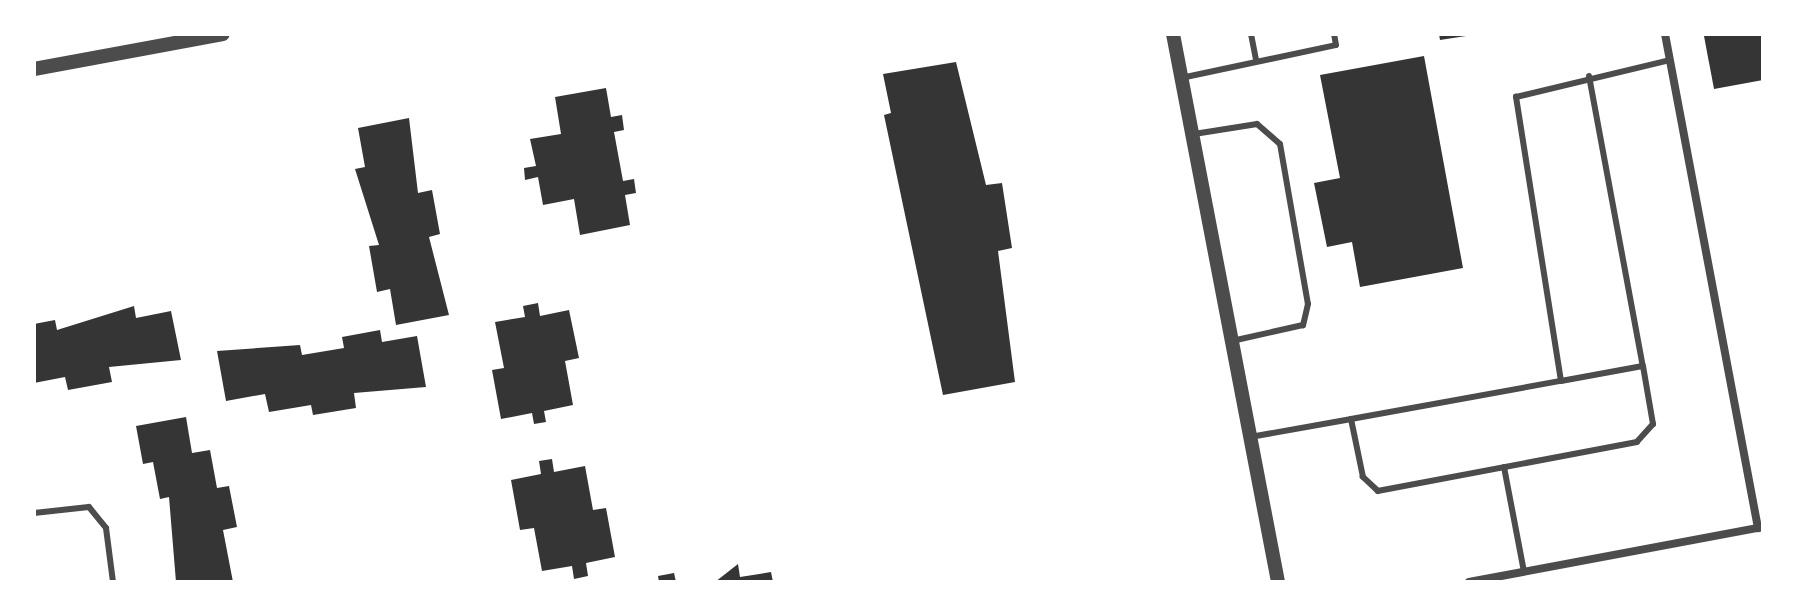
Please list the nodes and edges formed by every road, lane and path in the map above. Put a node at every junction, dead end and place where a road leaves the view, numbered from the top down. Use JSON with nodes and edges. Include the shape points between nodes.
{"nodes":[{"id":1,"x":223,"y":34,"type":"edge"},
{"id":2,"x":1173,"y":34,"type":"edge"},
{"id":3,"x":1251,"y":34,"type":"edge"},
{"id":4,"x":1334,"y":34,"type":"edge"},
{"id":5,"x":1665,"y":34,"type":"edge"},
{"id":6,"x":184,"y":38,"type":"edge"},
{"id":7,"x":1256,"y":59,"type":"junction"},
{"id":8,"x":1670,"y":60,"type":"junction"},
{"id":9,"x":34,"y":69,"type":"edge"},
{"id":10,"x":1589,"y":76,"type":"junction"},
{"id":11,"x":1181,"y":78,"type":"junction"},
{"id":12,"x":1192,"y":134,"type":"junction"},
{"id":13,"x":1232,"y":341,"type":"junction"},
{"id":14,"x":1643,"y":366,"type":"junction"},
{"id":15,"x":1561,"y":381,"type":"junction"},
{"id":16,"x":1351,"y":419,"type":"junction"},
{"id":17,"x":1250,"y":437,"type":"junction"},
{"id":18,"x":1504,"y":467,"type":"junction"},
{"id":19,"x":34,"y":513,"type":"edge"},
{"id":20,"x":1761,"y":527,"type":"edge"},
{"id":21,"x":1524,"y":572,"type":"junction"},
{"id":22,"x":113,"y":582,"type":"edge"},
{"id":23,"x":1278,"y":582,"type":"edge"},
{"id":24,"x":1469,"y":582,"type":"edge"}],
"edges":[{"from":1,"to":6,"type":"street"},
{"from":2,"to":11,"type":"street"},
{"from":3,"to":7,"type":"lane"},
{"from":4,"to":7,"type":"lane","via":[[1336,45]]},
{"from":5,"to":8,"type":"street"},
{"from":6,"to":9,"type":"street"},
{"from":7,"to":11,"type":"lane"},
{"from":8,"to":10,"type":"lane"},
{"from":8,"to":20,"type":"street"},
{"from":10,"to":14,"type":"lane"},
{"from":10,"to":15,"type":"lane","via":[[1526,89],[1513,109]]},
{"from":11,"to":12,"type":"street"},
{"from":12,"to":13,"type":"street"},
{"from":12,"to":13,"type":"lane","via":[[1257,124],[1280,144],[1308,304],[1303,325]]},
{"from":13,"to":17,"type":"street"},
{"from":14,"to":15,"type":"lane"},
{"from":14,"to":18,"type":"lane","via":[[1648,435]]},
{"from":15,"to":16,"type":"lane"},
{"from":16,"to":17,"type":"lane"},
{"from":16,"to":18,"type":"lane","via":[[1363,477],[1378,491]]},
{"from":17,"to":23,"type":"street"},
{"from":18,"to":21,"type":"lane"},
{"from":19,"to":22,"type":"lane","via":[[89,507],[106,528]]},
{"from":20,"to":21,"type":"street"},
{"from":21,"to":24,"type":"street"}]}
